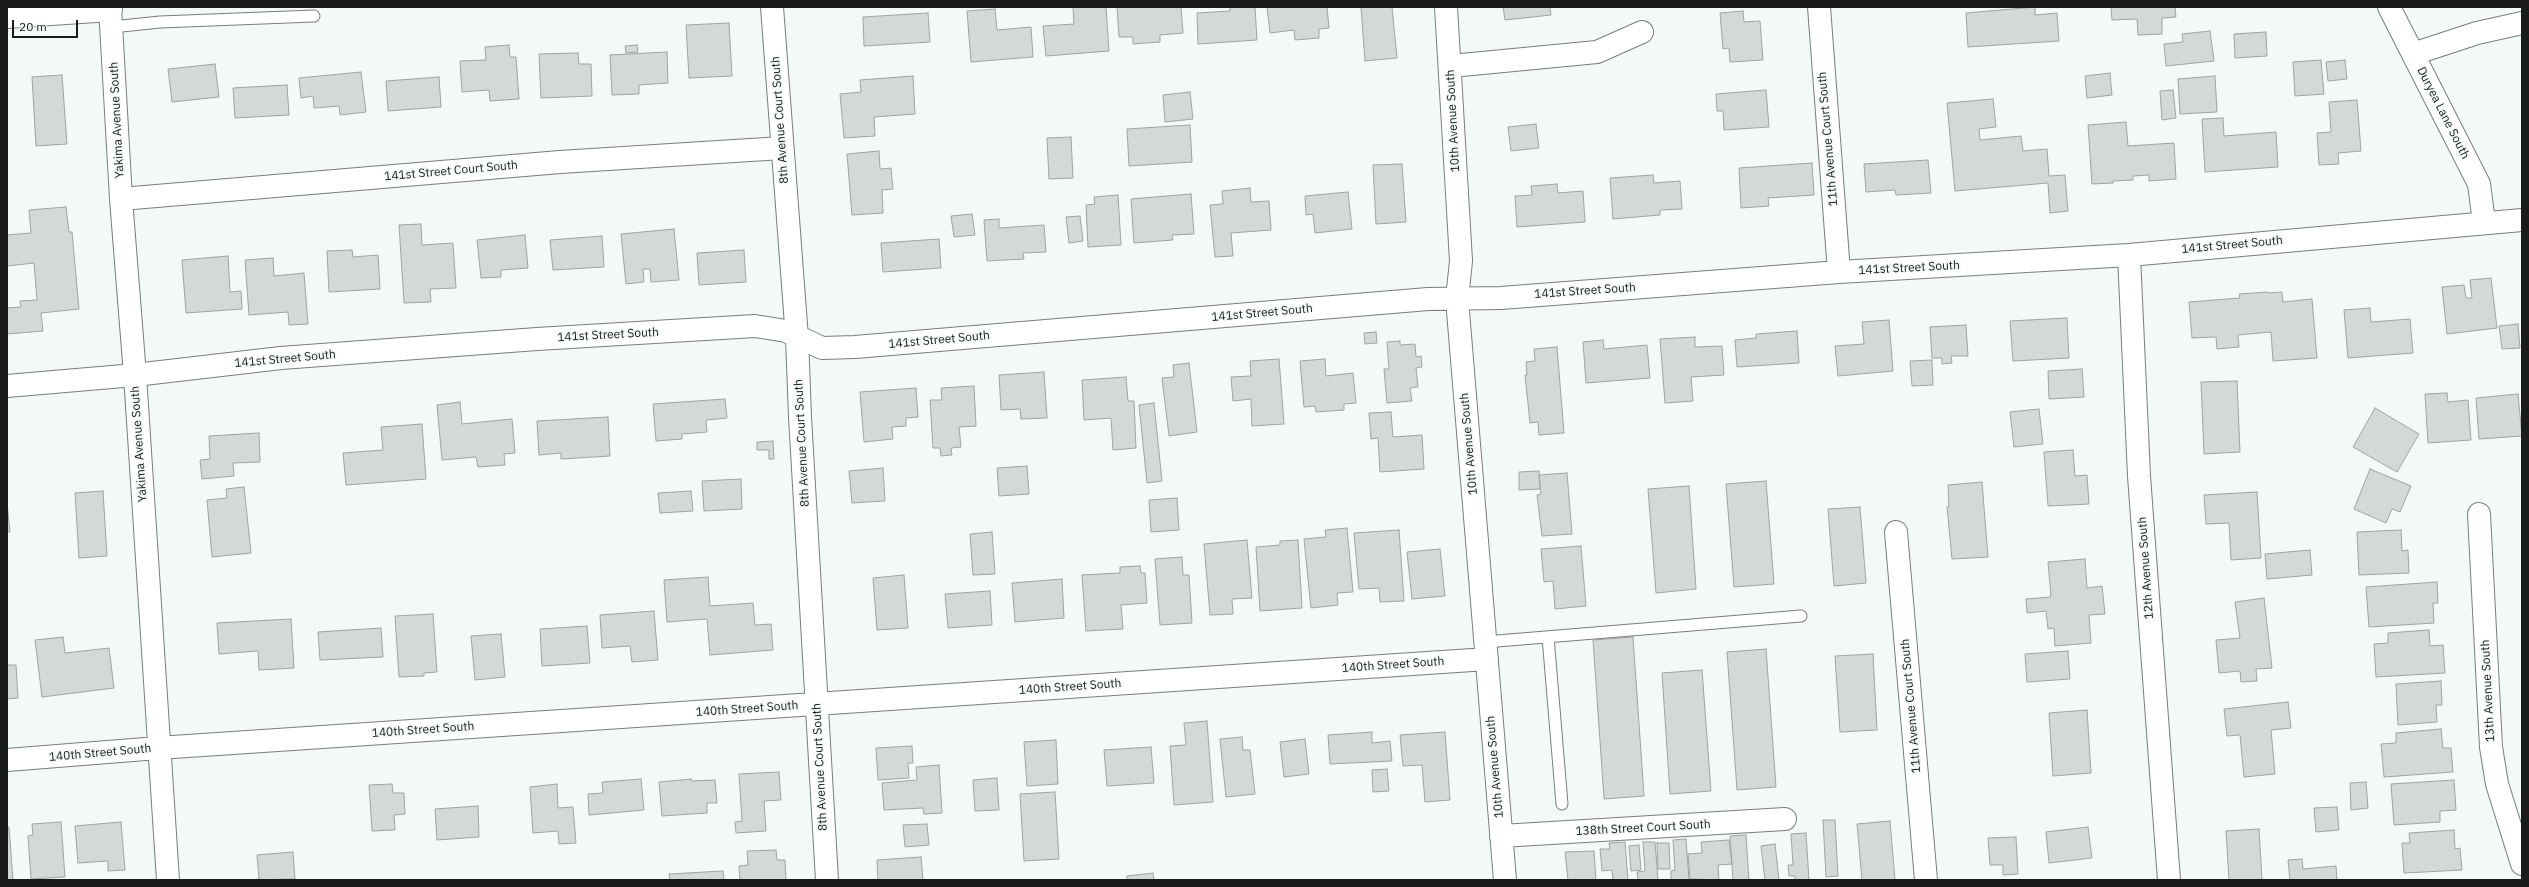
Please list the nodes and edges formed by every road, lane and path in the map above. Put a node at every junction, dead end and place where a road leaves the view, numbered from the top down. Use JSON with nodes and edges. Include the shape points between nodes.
{"nodes":[{"id":1,"x":772,"y":7,"type":"edge"},
{"id":2,"x":1446,"y":7,"type":"edge"},
{"id":3,"x":1819,"y":7,"type":"edge"},
{"id":4,"x":2389,"y":7,"type":"edge"},
{"id":5,"x":111,"y":15,"type":"edge"},
{"id":6,"x":314,"y":16,"type":"dead end"},
{"id":7,"x":7,"y":17,"type":"edge"},
{"id":8,"x":2522,"y":23,"type":"edge"},
{"id":9,"x":1642,"y":32,"type":"dead end"},
{"id":10,"x":2413,"y":54,"type":"junction"},
{"id":11,"x":1451,"y":66,"type":"junction"},
{"id":12,"x":782,"y":148,"type":"junction"},
{"id":13,"x":121,"y":199,"type":"junction"},
{"id":14,"x":2522,"y":220,"type":"edge"},
{"id":15,"x":2484,"y":222,"type":"junction"},
{"id":16,"x":2129,"y":255,"type":"junction"},
{"id":17,"x":1839,"y":272,"type":"junction"},
{"id":18,"x":1457,"y":299,"type":"junction"},
{"id":19,"x":797,"y":338,"type":"junction"},
{"id":20,"x":135,"y":375,"type":"junction"},
{"id":21,"x":7,"y":386,"type":"edge"},
{"id":22,"x":2479,"y":514,"type":"dead end"},
{"id":23,"x":1896,"y":532,"type":"dead end"},
{"id":24,"x":1801,"y":616,"type":"dead end"},
{"id":25,"x":1548,"y":637,"type":"junction"},
{"id":26,"x":1486,"y":651,"type":"junction"},
{"id":27,"x":817,"y":704,"type":"junction"},
{"id":28,"x":158,"y":748,"type":"junction"},
{"id":29,"x":7,"y":760,"type":"edge"},
{"id":30,"x":1562,"y":804,"type":"dead end"},
{"id":31,"x":1785,"y":819,"type":"dead end"},
{"id":32,"x":1501,"y":836,"type":"junction"},
{"id":33,"x":2522,"y":864,"type":"edge"},
{"id":34,"x":168,"y":880,"type":"edge"},
{"id":35,"x":827,"y":880,"type":"edge"},
{"id":36,"x":1505,"y":880,"type":"edge"},
{"id":37,"x":1926,"y":880,"type":"edge"},
{"id":38,"x":2169,"y":880,"type":"edge"}],
"edges":[{"from":1,"to":12,"type":"street","name":"8th Avenue Court South"},
{"from":2,"to":11,"type":"street","name":"10th Avenue South"},
{"from":3,"to":17,"type":"street","name":"11th Avenue Court South"},
{"from":4,"to":10,"type":"street","name":"Duryea Lane South"},
{"from":5,"to":6,"type":"lane","via":[[160,22]]},
{"from":5,"to":7,"type":"street"},
{"from":5,"to":13,"type":"street","name":"Yakima Avenue South"},
{"from":8,"to":10,"type":"street"},
{"from":9,"to":11,"type":"street","via":[[1597,52]]},
{"from":10,"to":15,"type":"street","name":"Duryea Lane South","via":[[2479,184]]},
{"from":11,"to":18,"type":"street","name":"10th Avenue South","via":[[1461,261]]},
{"from":12,"to":13,"type":"street","name":"141st Street Court South","via":[[560,162]]},
{"from":12,"to":19,"type":"street","name":"8th Avenue Court South"},
{"from":13,"to":20,"type":"street","name":"Yakima Avenue South"},
{"from":14,"to":15,"type":"street","name":"141st Street South"},
{"from":15,"to":16,"type":"street","name":"141st Street South"},
{"from":16,"to":17,"type":"street","name":"141st Street South"},
{"from":16,"to":38,"type":"street","name":"12th Avenue South","via":[[2139,476]]},
{"from":17,"to":18,"type":"street","name":"141st Street South","via":[[1501,298]]},
{"from":18,"to":19,"type":"street","name":"141st Street South","via":[[855,347],[822,348]]},
{"from":18,"to":26,"type":"street","name":"10th Avenue South"},
{"from":19,"to":20,"type":"street","name":"141st Street South","via":[[786,331],[773,328],[740,327],[281,358]]},
{"from":19,"to":27,"type":"street","name":"8th Avenue Court South"},
{"from":20,"to":21,"type":"street","name":"141st Street South"},
{"from":20,"to":28,"type":"street","name":"Yakima Avenue South"},
{"from":22,"to":33,"type":"street","name":"13th Avenue South","via":[[2490,747],[2497,784]]},
{"from":23,"to":37,"type":"street","name":"11th Avenue Court South"},
{"from":24,"to":25,"type":"lane"},
{"from":25,"to":26,"type":"lane"},
{"from":25,"to":30,"type":"lane"},
{"from":26,"to":27,"type":"street","name":"140th Street South"},
{"from":26,"to":32,"type":"street","name":"10th Avenue South"},
{"from":27,"to":28,"type":"street","name":"140th Street South"},
{"from":27,"to":35,"type":"street","name":"8th Avenue Court South"},
{"from":28,"to":29,"type":"street","name":"140th Street South"},
{"from":28,"to":34,"type":"street","name":"Yakima Avenue South"},
{"from":31,"to":32,"type":"street","name":"138th Street Court South"},
{"from":32,"to":36,"type":"street","name":"10th Avenue South"}]}
